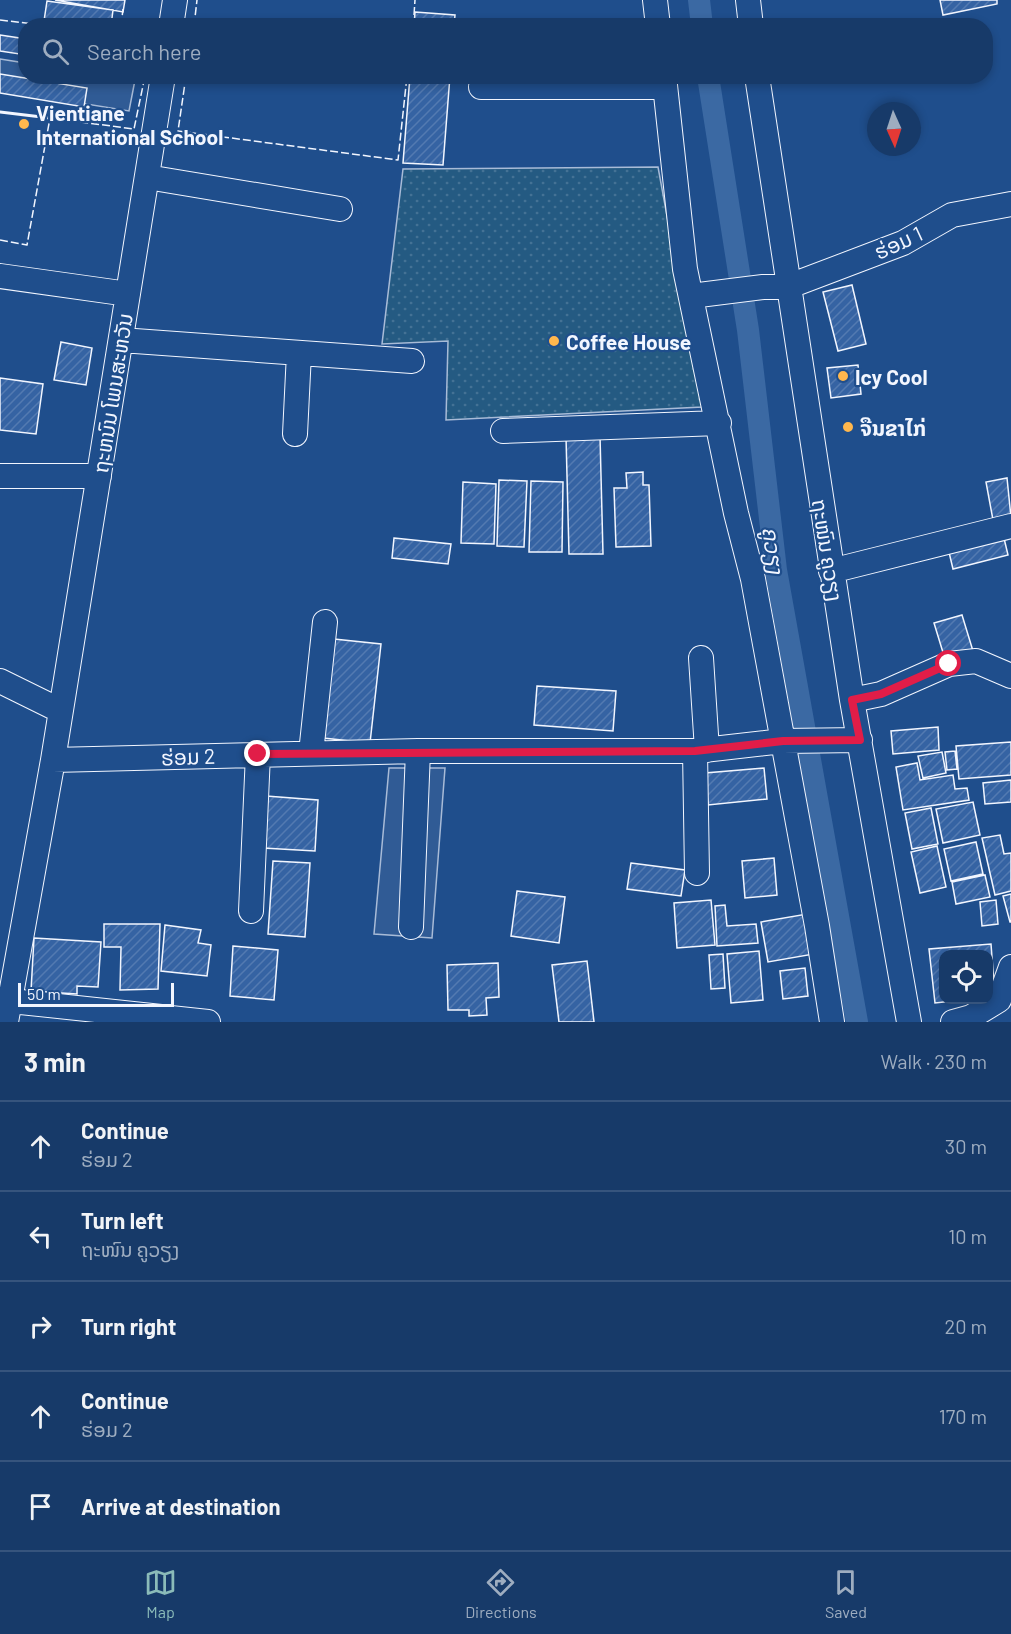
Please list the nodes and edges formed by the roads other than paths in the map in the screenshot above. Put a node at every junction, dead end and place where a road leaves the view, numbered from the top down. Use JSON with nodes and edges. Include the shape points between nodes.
{"nodes":[{"id":1,"x":175,"y":0,"type":"edge"},
{"id":2,"x":655,"y":0,"type":"edge"},
{"id":3,"x":748,"y":0,"type":"edge"},
{"id":4,"x":172,"y":18,"type":"edge"},
{"id":5,"x":657,"y":18,"type":"edge"},
{"id":6,"x":750,"y":18,"type":"edge"},
{"id":7,"x":162,"y":84,"type":"edge"},
{"id":8,"x":591,"y":84,"type":"edge"},
{"id":9,"x":664,"y":84,"type":"edge"},
{"id":10,"x":758,"y":84,"type":"edge"},
{"id":11,"x":481,"y":87,"type":"dead end"},
{"id":12,"x":147,"y":177,"type":"junction"},
{"id":13,"x":1011,"y":204,"type":"edge"},
{"id":14,"x":340,"y":209,"type":"dead end"},
{"id":15,"x":0,"y":276,"type":"edge"},
{"id":16,"x":775,"y":287,"type":"junction"},
{"id":17,"x":128,"y":294,"type":"junction"},
{"id":18,"x":696,"y":295,"type":"junction"},
{"id":19,"x":121,"y":340,"type":"junction"},
{"id":20,"x":299,"y":353,"type":"junction"},
{"id":21,"x":412,"y":361,"type":"dead end"},
{"id":22,"x":719,"y":423,"type":"junction"},
{"id":23,"x":503,"y":431,"type":"dead end"},
{"id":24,"x":295,"y":434,"type":"dead end"},
{"id":25,"x":0,"y":476,"type":"edge"},
{"id":26,"x":99,"y":476,"type":"junction"},
{"id":27,"x":1011,"y":526,"type":"edge"},
{"id":28,"x":831,"y":571,"type":"junction"},
{"id":29,"x":326,"y":622,"type":"dead end"},
{"id":30,"x":701,"y":658,"type":"dead end"},
{"id":31,"x":1011,"y":676,"type":"edge"},
{"id":32,"x":0,"y":681,"type":"edge"},
{"id":33,"x":852,"y":700,"type":"junction"},
{"id":34,"x":59,"y":710,"type":"junction"},
{"id":35,"x":851,"y":740,"type":"junction"},
{"id":36,"x":787,"y":741,"type":"junction"},
{"id":37,"x":701,"y":750,"type":"junction"},
{"id":38,"x":418,"y":751,"type":"junction"},
{"id":39,"x":311,"y":753,"type":"junction"},
{"id":40,"x":258,"y":754,"type":"junction"},
{"id":41,"x":53,"y":760,"type":"junction"},
{"id":42,"x":697,"y":873,"type":"dead end"},
{"id":43,"x":251,"y":910,"type":"dead end"},
{"id":44,"x":411,"y":927,"type":"dead end"},
{"id":45,"x":1011,"y":967,"type":"edge"},
{"id":46,"x":8,"y":1011,"type":"edge"},
{"id":47,"x":208,"y":1022,"type":"edge"},
{"id":48,"x":832,"y":1022,"type":"edge"},
{"id":49,"x":909,"y":1022,"type":"edge"},
{"id":50,"x":953,"y":1022,"type":"edge"}],
"edges":[{"from":1,"to":4,"type":"street"},
{"from":2,"to":5,"type":"street"},
{"from":3,"to":6,"type":"street"},
{"from":7,"to":12,"type":"street","name":"ຖະຫນົນ ໂພນສະຫວັນ"},
{"from":8,"to":11,"type":"street"},
{"from":9,"to":18,"type":"street","via":[[685,269]]},
{"from":10,"to":16,"type":"street","name":"ຖະໜົນ ຄູວຽງ"},
{"from":12,"to":14,"type":"street"},
{"from":12,"to":17,"type":"street","name":"ຖະຫນົນ ໂພນສະຫວັນ"},
{"from":13,"to":16,"type":"street","name":"ຮ່ອມ 1","via":[[952,215],[903,243]]},
{"from":15,"to":17,"type":"street"},
{"from":16,"to":18,"type":"street","name":"ຮ່ອມ 1"},
{"from":16,"to":28,"type":"street","name":"ຖະໜົນ ຄູວຽງ"},
{"from":17,"to":19,"type":"street","name":"ຖະຫນົນ ໂພນສະຫວັນ"},
{"from":18,"to":22,"type":"street"},
{"from":19,"to":20,"type":"street"},
{"from":19,"to":26,"type":"street","name":"ຖະຫນົນ ໂພນສະຫວັນ"},
{"from":20,"to":21,"type":"street"},
{"from":20,"to":24,"type":"street"},
{"from":22,"to":23,"type":"street"},
{"from":22,"to":36,"type":"street"},
{"from":25,"to":26,"type":"street"},
{"from":26,"to":34,"type":"street","name":"ຖະຫນົນ ໂພນສະຫວັນ"},
{"from":27,"to":28,"type":"street"},
{"from":28,"to":33,"type":"street","name":"ຖະໜົນ ຄູວຽງ"},
{"from":29,"to":39,"type":"street"},
{"from":30,"to":37,"type":"street"},
{"from":31,"to":33,"type":"street","via":[[976,661],[949,664],[881,694]]},
{"from":32,"to":34,"type":"street"},
{"from":33,"to":35,"type":"street","name":"ຖະໜົນ ຄູວຽງ"},
{"from":34,"to":41,"type":"street","name":"ຖະຫນົນ ໂພນສະຫວັນ"},
{"from":35,"to":36,"type":"street","name":"ຮ່ອມ 2"},
{"from":35,"to":49,"type":"street","name":"ຖະໜົນ ຄູວຽງ"},
{"from":36,"to":37,"type":"street","name":"ຮ່ອມ 2"},
{"from":36,"to":48,"type":"street"},
{"from":37,"to":38,"type":"street","name":"ຮ່ອມ 2"},
{"from":37,"to":42,"type":"street"},
{"from":38,"to":39,"type":"street","name":"ຮ່ອມ 2"},
{"from":38,"to":44,"type":"street"},
{"from":39,"to":40,"type":"street","name":"ຮ່ອມ 2"},
{"from":40,"to":41,"type":"street","name":"ຮ່ອມ 2"},
{"from":40,"to":43,"type":"street"},
{"from":41,"to":46,"type":"street","name":"ຖະຫນົນ ໂພນສະຫວັນ"},
{"from":45,"to":50,"type":"street","via":[[999,999],[970,1017]]},
{"from":46,"to":47,"type":"street"}]}
